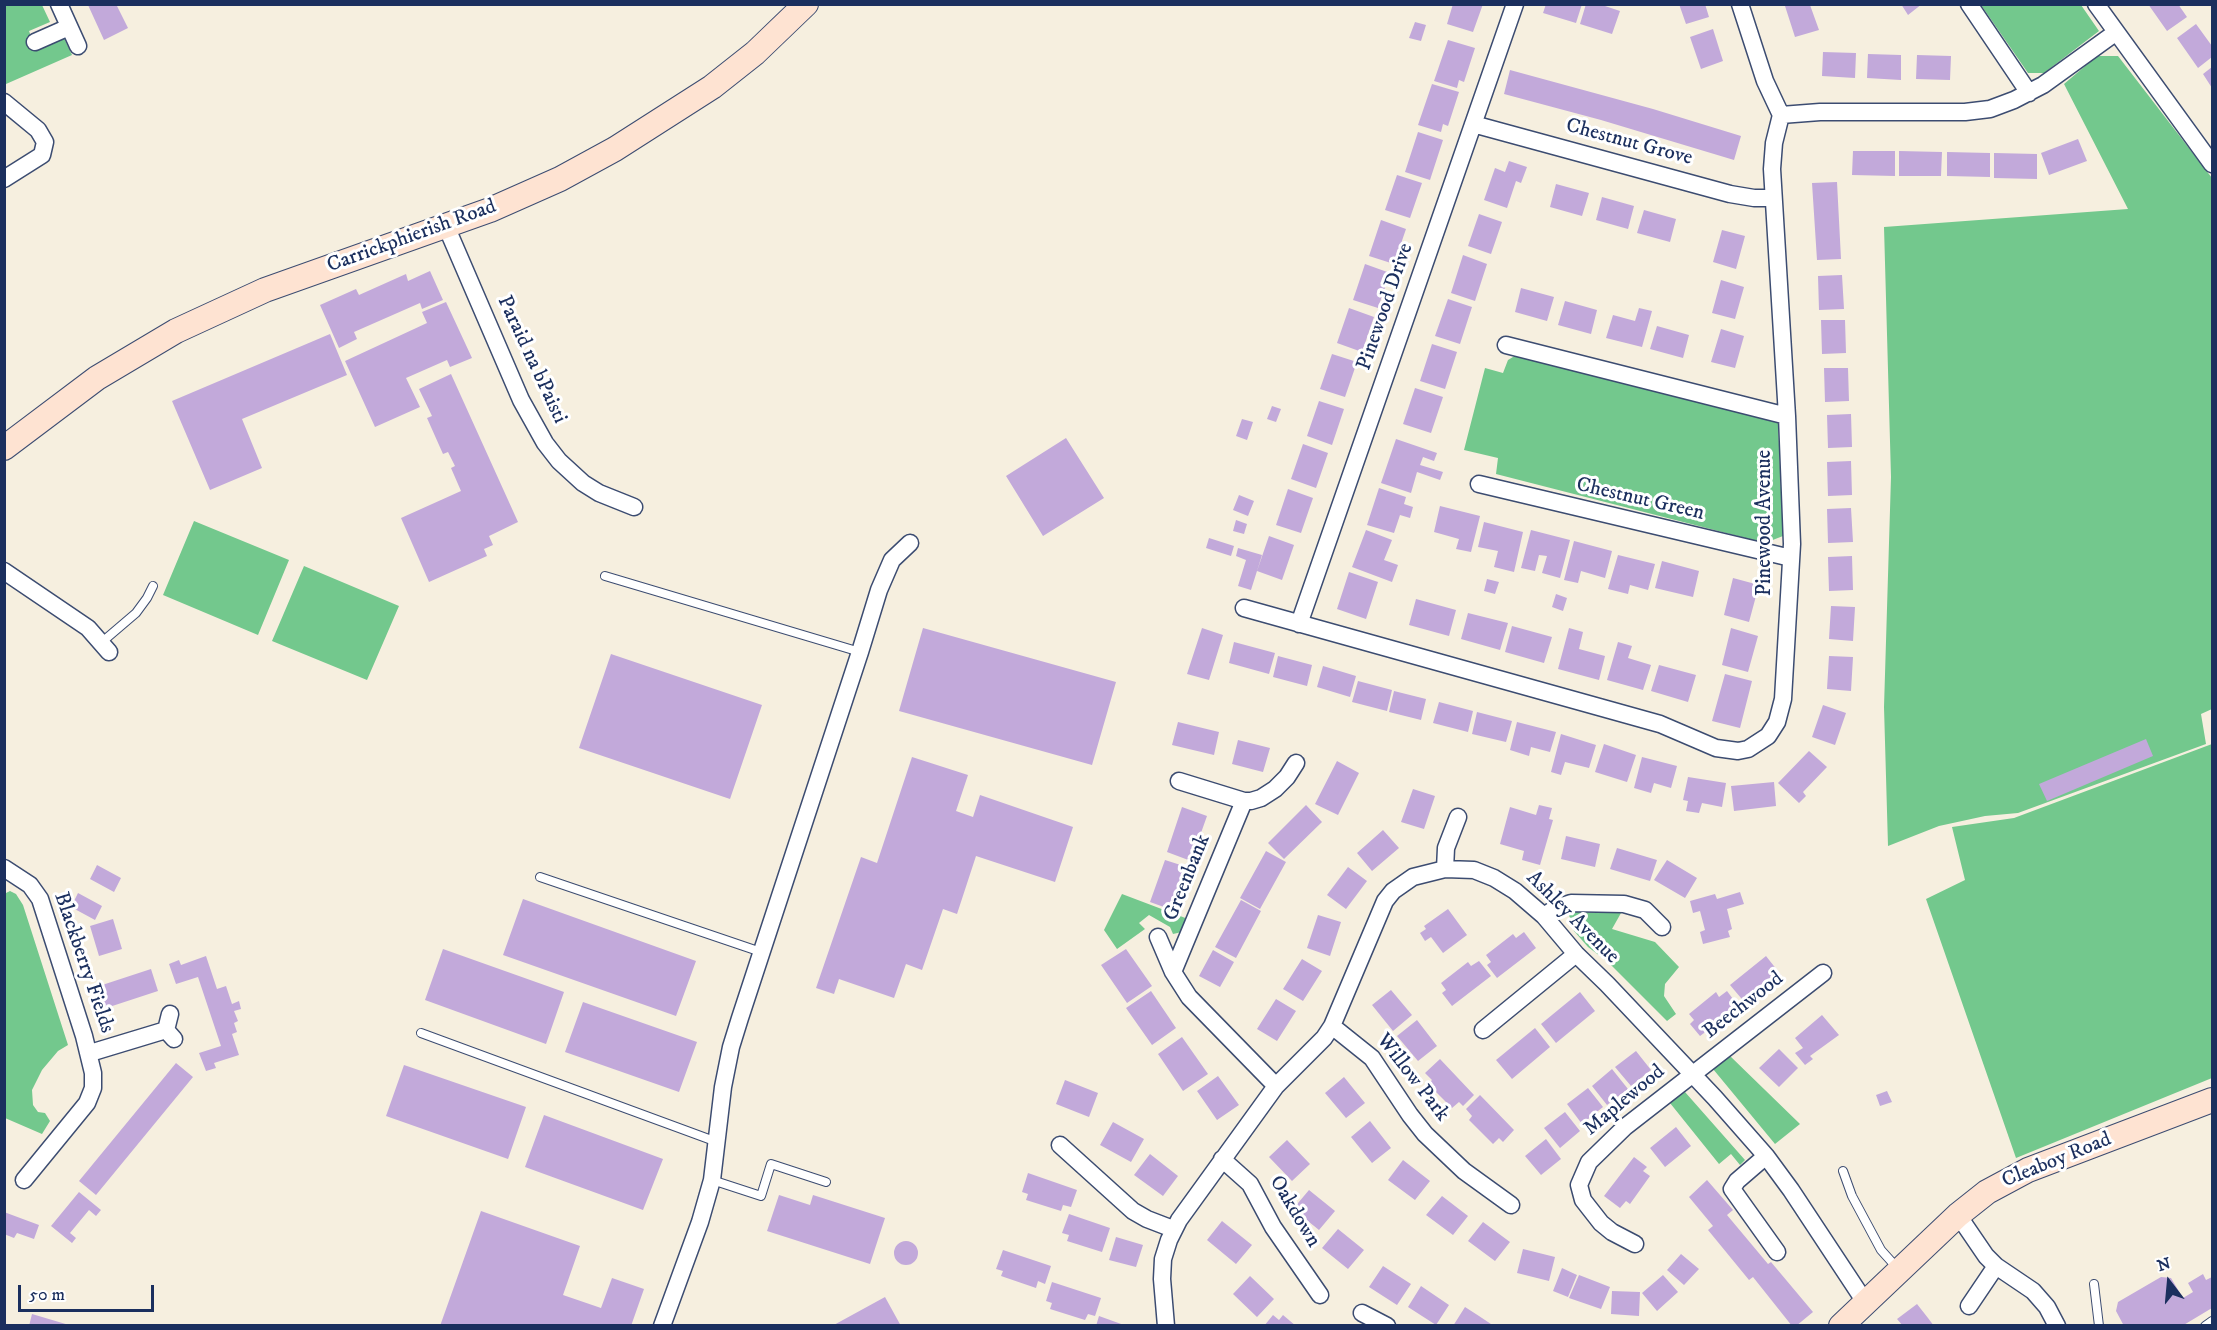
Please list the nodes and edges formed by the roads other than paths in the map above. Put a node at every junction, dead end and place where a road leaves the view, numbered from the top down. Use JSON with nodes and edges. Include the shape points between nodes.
{"nodes":[{"id":1,"x":58,"y":4,"type":"edge"},
{"id":2,"x":806,"y":4,"type":"edge"},
{"id":3,"x":1515,"y":4,"type":"edge"},
{"id":4,"x":1740,"y":4,"type":"edge"},
{"id":5,"x":1969,"y":4,"type":"edge"},
{"id":6,"x":2096,"y":4,"type":"edge"},
{"id":7,"x":69,"y":27,"type":"junction"},
{"id":8,"x":2115,"y":33,"type":"junction"},
{"id":9,"x":35,"y":42,"type":"dead end"},
{"id":10,"x":78,"y":46,"type":"dead end"},
{"id":11,"x":2029,"y":93,"type":"junction"},
{"id":12,"x":4,"y":102,"type":"edge"},
{"id":13,"x":1781,"y":116,"type":"junction"},
{"id":14,"x":1473,"y":124,"type":"junction"},
{"id":15,"x":2212,"y":164,"type":"edge"},
{"id":16,"x":4,"y":179,"type":"edge"},
{"id":17,"x":1773,"y":198,"type":"junction"},
{"id":18,"x":446,"y":226,"type":"junction"},
{"id":19,"x":1506,"y":345,"type":"dead end"},
{"id":20,"x":1787,"y":416,"type":"junction"},
{"id":21,"x":4,"y":448,"type":"edge"},
{"id":22,"x":1479,"y":484,"type":"dead end"},
{"id":23,"x":634,"y":507,"type":"dead end"},
{"id":24,"x":910,"y":543,"type":"dead end"},
{"id":25,"x":1791,"y":558,"type":"junction"},
{"id":26,"x":4,"y":571,"type":"edge"},
{"id":27,"x":605,"y":576,"type":"dead end"},
{"id":28,"x":153,"y":586,"type":"dead end"},
{"id":29,"x":1244,"y":608,"type":"dead end"},
{"id":30,"x":1299,"y":624,"type":"junction"},
{"id":31,"x":106,"y":647,"type":"joint"},
{"id":32,"x":860,"y":652,"type":"junction"},
{"id":33,"x":1296,"y":762,"type":"dead end"},
{"id":34,"x":1179,"y":781,"type":"dead end"},
{"id":35,"x":1244,"y":801,"type":"junction"},
{"id":36,"x":1458,"y":817,"type":"dead end"},
{"id":37,"x":4,"y":868,"type":"edge"},
{"id":38,"x":1445,"y":869,"type":"junction"},
{"id":39,"x":540,"y":877,"type":"dead end"},
{"id":40,"x":1544,"y":916,"type":"junction"},
{"id":41,"x":1662,"y":927,"type":"dead end"},
{"id":42,"x":1158,"y":937,"type":"dead end"},
{"id":43,"x":761,"y":952,"type":"junction"},
{"id":44,"x":1576,"y":954,"type":"junction"},
{"id":45,"x":1173,"y":972,"type":"junction"},
{"id":46,"x":1823,"y":973,"type":"dead end"},
{"id":47,"x":1332,"y":1026,"type":"junction"},
{"id":48,"x":170,"y":1028,"type":"dead end"},
{"id":49,"x":1483,"y":1030,"type":"dead end"},
{"id":50,"x":421,"y":1033,"type":"dead end"},
{"id":51,"x":90,"y":1053,"type":"junction"},
{"id":52,"x":1692,"y":1074,"type":"junction"},
{"id":53,"x":1276,"y":1086,"type":"junction"},
{"id":54,"x":2212,"y":1100,"type":"edge"},
{"id":55,"x":717,"y":1142,"type":"junction"},
{"id":56,"x":1060,"y":1145,"type":"dead end"},
{"id":57,"x":1766,"y":1156,"type":"junction"},
{"id":58,"x":1222,"y":1159,"type":"junction"},
{"id":59,"x":1843,"y":1171,"type":"dead end"},
{"id":60,"x":24,"y":1180,"type":"dead end"},
{"id":61,"x":712,"y":1180,"type":"junction"},
{"id":62,"x":826,"y":1182,"type":"dead end"},
{"id":63,"x":1511,"y":1205,"type":"dead end"},
{"id":64,"x":1958,"y":1215,"type":"junction"},
{"id":65,"x":1173,"y":1229,"type":"junction"},
{"id":66,"x":1635,"y":1244,"type":"dead end"},
{"id":67,"x":1777,"y":1252,"type":"dead end"},
{"id":68,"x":1996,"y":1266,"type":"junction"},
{"id":69,"x":1899,"y":1270,"type":"junction"},
{"id":70,"x":2094,"y":1284,"type":"dead end"},
{"id":71,"x":1320,"y":1295,"type":"dead end"},
{"id":72,"x":1865,"y":1302,"type":"junction"},
{"id":73,"x":1969,"y":1306,"type":"dead end"},
{"id":74,"x":1362,"y":1313,"type":"dead end"},
{"id":75,"x":2212,"y":1321,"type":"edge"},
{"id":76,"x":662,"y":1326,"type":"edge"},
{"id":77,"x":1166,"y":1326,"type":"edge"},
{"id":78,"x":1387,"y":1326,"type":"edge"},
{"id":79,"x":1842,"y":1326,"type":"edge"},
{"id":80,"x":2057,"y":1326,"type":"edge"},
{"id":81,"x":2099,"y":1326,"type":"edge"},
{"id":82,"x":2205,"y":1326,"type":"edge"}],
"edges":[{"from":1,"to":7,"type":"street"},
{"from":2,"to":18,"type":"street","name":"Carrickphierish Road","via":[[712,87],[635,136],[560,179]]},
{"from":3,"to":14,"type":"street","name":"Pinewood Drive"},
{"from":4,"to":13,"type":"street"},
{"from":5,"to":11,"type":"street"},
{"from":6,"to":8,"type":"street"},
{"from":7,"to":9,"type":"street"},
{"from":7,"to":10,"type":"street"},
{"from":8,"to":11,"type":"street"},
{"from":8,"to":15,"type":"street"},
{"from":11,"to":13,"type":"street","via":[[1996,107],[1965,112],[1820,112]]},
{"from":12,"to":16,"type":"street","via":[[38,130],[45,142],[42,155]]},
{"from":13,"to":17,"type":"street","name":"Pinewood Avenue","via":[[1773,155]]},
{"from":14,"to":17,"type":"street","name":"Chestnut Grove","via":[[1730,194]]},
{"from":14,"to":30,"type":"street","name":"Pinewood Drive"},
{"from":17,"to":20,"type":"street","name":"Pinewood Avenue"},
{"from":18,"to":21,"type":"street","name":"Carrickphierish Road","via":[[284,283],[176,331],[97,378]]},
{"from":18,"to":23,"type":"street","name":"Paraid na bPaisti","via":[[521,400],[545,443],[583,483]]},
{"from":19,"to":20,"type":"street"},
{"from":20,"to":25,"type":"street","name":"Pinewood Avenue"},
{"from":22,"to":25,"type":"street","name":"Chestnut Green"},
{"from":24,"to":32,"type":"street","via":[[888,567]]},
{"from":25,"to":30,"type":"street","name":"Pinewood Avenue","via":[[1780,712],[1768,736],[1738,751],[1707,745],[1660,724]]},
{"from":26,"to":31,"type":"street","via":[[82,624]]},
{"from":27,"to":32,"type":"lane"},
{"from":28,"to":31,"type":"lane","via":[[136,613]]},
{"from":29,"to":30,"type":"street","name":"Pinewood Avenue"},
{"from":32,"to":43,"type":"street"},
{"from":33,"to":35,"type":"street","via":[[1275,789],[1261,798]]},
{"from":34,"to":35,"type":"street"},
{"from":35,"to":45,"type":"street","name":"Greenbank"},
{"from":36,"to":38,"type":"street","via":[[1446,848]]},
{"from":37,"to":51,"type":"street","name":"Blackberry Fields","via":[[30,885],[40,899]]},
{"from":38,"to":40,"type":"street","name":"Ashley Avenue","via":[[1474,870],[1494,878]]},
{"from":38,"to":47,"type":"street","name":"Ashley Avenue","via":[[1413,877],[1385,901]]},
{"from":39,"to":43,"type":"lane"},
{"from":40,"to":41,"type":"street","via":[[1571,903],[1624,904],[1645,910]]},
{"from":40,"to":44,"type":"street","name":"Ashley Avenue"},
{"from":42,"to":45,"type":"street","name":"Greenbank"},
{"from":43,"to":55,"type":"street","via":[[726,1067]]},
{"from":44,"to":49,"type":"street"},
{"from":44,"to":52,"type":"street","name":"Ashley Avenue"},
{"from":45,"to":53,"type":"street","name":"Greenbank","via":[[1196,1004]]},
{"from":46,"to":52,"type":"street","name":"Beechwood"},
{"from":47,"to":53,"type":"street","name":"Ashley Avenue"},
{"from":47,"to":63,"type":"street","name":"Willow Park","via":[[1372,1058],[1425,1134],[1464,1171]]},
{"from":48,"to":51,"type":"street","name":"Blackberry Fields"},
{"from":50,"to":55,"type":"lane"},
{"from":51,"to":60,"type":"street","name":"Blackberry Fields","via":[[94,1081],[89,1098]]},
{"from":52,"to":57,"type":"street","name":"Ashley Avenue"},
{"from":52,"to":66,"type":"street","name":"Maplewood","via":[[1600,1150],[1581,1178],[1580,1193],[1594,1215],[1612,1232]]},
{"from":53,"to":58,"type":"street","name":"Ashley Avenue"},
{"from":54,"to":64,"type":"street","name":"Cleaboy Road","via":[[2028,1170],[1987,1192]]},
{"from":55,"to":61,"type":"street"},
{"from":56,"to":65,"type":"street","via":[[1133,1211]]},
{"from":57,"to":67,"type":"street","via":[[1732,1190]]},
{"from":57,"to":72,"type":"street","name":"Ashley Avenue"},
{"from":58,"to":65,"type":"street","name":"Ashley Avenue"},
{"from":58,"to":71,"type":"street","name":"Oakdown","via":[[1250,1184],[1273,1227]]},
{"from":59,"to":69,"type":"lane","via":[[1881,1250]]},
{"from":61,"to":62,"type":"lane","via":[[761,1196],[771,1164]]},
{"from":61,"to":76,"type":"street"},
{"from":64,"to":68,"type":"street"},
{"from":64,"to":69,"type":"street","name":"Cleaboy Road"},
{"from":65,"to":77,"type":"street","name":"Ashley Avenue","via":[[1162,1269]]},
{"from":68,"to":73,"type":"street"},
{"from":68,"to":80,"type":"street","via":[[2033,1291]]},
{"from":69,"to":72,"type":"street","name":"Cleaboy Road"},
{"from":70,"to":81,"type":"lane"},
{"from":72,"to":79,"type":"street","name":"Cleaboy Road"},
{"from":74,"to":78,"type":"street"},
{"from":75,"to":82,"type":"lane"}]}
